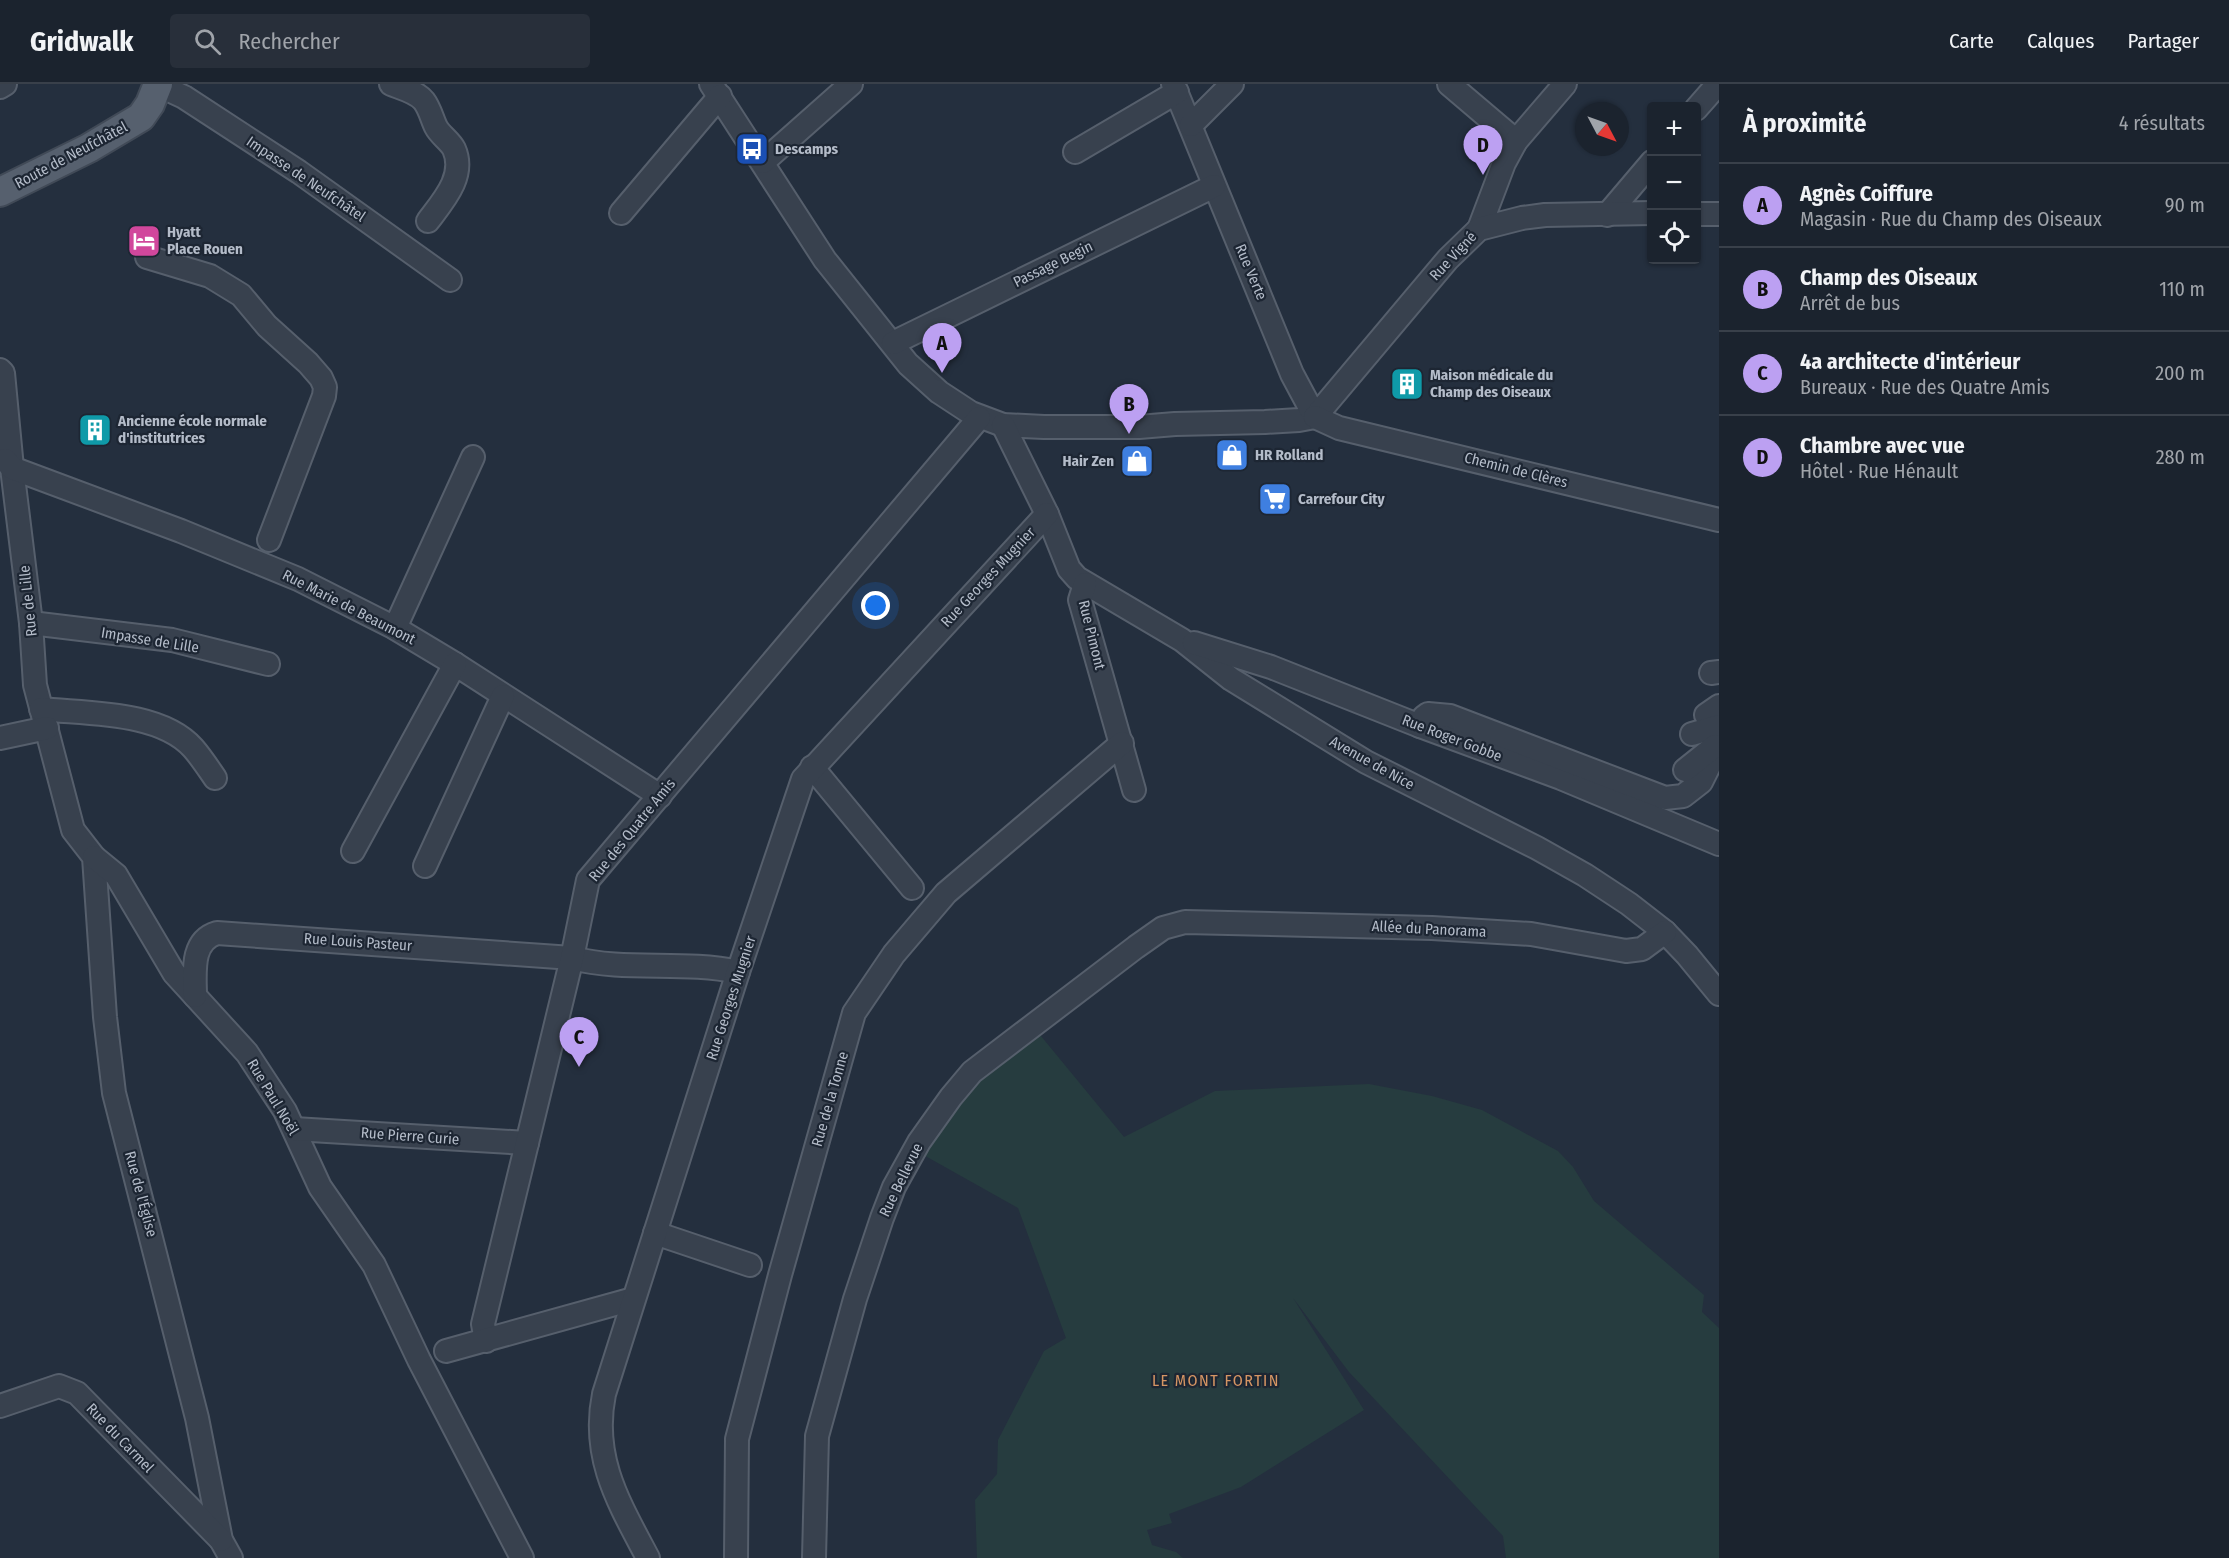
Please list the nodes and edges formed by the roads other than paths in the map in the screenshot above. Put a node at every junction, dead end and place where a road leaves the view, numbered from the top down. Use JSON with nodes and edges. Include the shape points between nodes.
{"nodes":[{"id":1,"x":5,"y":84,"type":"edge"},
{"id":2,"x":391,"y":84,"type":"edge"},
{"id":3,"x":851,"y":84,"type":"edge"},
{"id":4,"x":1232,"y":84,"type":"edge"},
{"id":5,"x":1449,"y":84,"type":"edge"},
{"id":6,"x":1565,"y":84,"type":"edge"},
{"id":7,"x":1718,"y":84,"type":"edge"},
{"id":8,"x":158,"y":85,"type":"edge"},
{"id":9,"x":0,"y":87,"type":"edge"},
{"id":10,"x":1175,"y":88,"type":"edge"},
{"id":11,"x":716,"y":90,"type":"edge"},
{"id":12,"x":1701,"y":103,"type":"edge"},
{"id":13,"x":1191,"y":125,"type":"junction"},
{"id":14,"x":1516,"y":141,"type":"junction"},
{"id":15,"x":1075,"y":152,"type":"dead end"},
{"id":16,"x":763,"y":162,"type":"junction"},
{"id":17,"x":1647,"y":168,"type":"edge"},
{"id":18,"x":1214,"y":186,"type":"junction"},
{"id":19,"x":0,"y":192,"type":"edge"},
{"id":20,"x":621,"y":213,"type":"dead end"},
{"id":21,"x":1647,"y":213,"type":"edge"},
{"id":22,"x":1701,"y":214,"type":"edge"},
{"id":23,"x":1719,"y":214,"type":"edge"},
{"id":24,"x":1606,"y":215,"type":"junction"},
{"id":25,"x":428,"y":220,"type":"dead end"},
{"id":26,"x":1479,"y":229,"type":"junction"},
{"id":27,"x":147,"y":257,"type":"dead end"},
{"id":28,"x":450,"y":280,"type":"dead end"},
{"id":29,"x":892,"y":343,"type":"junction"},
{"id":30,"x":0,"y":370,"type":"edge"},
{"id":31,"x":1315,"y":417,"type":"junction"},
{"id":32,"x":979,"y":418,"type":"junction"},
{"id":33,"x":1003,"y":425,"type":"junction"},
{"id":34,"x":473,"y":457,"type":"dead end"},
{"id":35,"x":6,"y":461,"type":"edge"},
{"id":36,"x":1047,"y":514,"type":"junction"},
{"id":37,"x":1719,"y":520,"type":"edge"},
{"id":38,"x":269,"y":540,"type":"dead end"},
{"id":39,"x":1085,"y":584,"type":"junction"},
{"id":40,"x":32,"y":623,"type":"junction"},
{"id":41,"x":395,"y":628,"type":"junction"},
{"id":42,"x":1182,"y":640,"type":"junction"},
{"id":43,"x":268,"y":664,"type":"dead end"},
{"id":44,"x":454,"y":664,"type":"junction"},
{"id":45,"x":503,"y":696,"type":"junction"},
{"id":46,"x":1715,"y":716,"type":"edge"},
{"id":47,"x":44,"y":718,"type":"junction"},
{"id":48,"x":1420,"y":726,"type":"junction"},
{"id":49,"x":1692,"y":734,"type":"dead end"},
{"id":50,"x":0,"y":738,"type":"edge"},
{"id":51,"x":1122,"y":743,"type":"junction"},
{"id":52,"x":1719,"y":744,"type":"edge"},
{"id":53,"x":812,"y":767,"type":"junction"},
{"id":54,"x":1685,"y":770,"type":"dead end"},
{"id":55,"x":1633,"y":771,"type":"dead end"},
{"id":56,"x":215,"y":778,"type":"dead end"},
{"id":57,"x":1134,"y":790,"type":"dead end"},
{"id":58,"x":1651,"y":792,"type":"junction"},
{"id":59,"x":660,"y":796,"type":"junction"},
{"id":60,"x":1719,"y":844,"type":"edge"},
{"id":61,"x":353,"y":851,"type":"dead end"},
{"id":62,"x":94,"y":857,"type":"junction"},
{"id":63,"x":424,"y":866,"type":"dead end"},
{"id":64,"x":912,"y":888,"type":"dead end"},
{"id":65,"x":1185,"y":922,"type":"joint"},
{"id":66,"x":1665,"y":932,"type":"junction"},
{"id":67,"x":572,"y":958,"type":"junction"},
{"id":68,"x":738,"y":972,"type":"junction"},
{"id":69,"x":1719,"y":994,"type":"edge"},
{"id":70,"x":195,"y":996,"type":"junction"},
{"id":71,"x":294,"y":1128,"type":"junction"},
{"id":72,"x":526,"y":1143,"type":"junction"},
{"id":73,"x":655,"y":1233,"type":"junction"},
{"id":74,"x":750,"y":1265,"type":"dead end"},
{"id":75,"x":633,"y":1299,"type":"junction"},
{"id":76,"x":486,"y":1341,"type":"junction"},
{"id":77,"x":446,"y":1351,"type":"dead end"},
{"id":78,"x":0,"y":1406,"type":"edge"},
{"id":79,"x":226,"y":1549,"type":"edge"},
{"id":80,"x":522,"y":1558,"type":"edge"},
{"id":81,"x":648,"y":1558,"type":"edge"},
{"id":82,"x":736,"y":1558,"type":"edge"},
{"id":83,"x":814,"y":1558,"type":"edge"}],
"edges":[{"from":1,"to":9,"type":"street"},
{"from":2,"to":25,"type":"street","via":[[424,101],[436,128],[453,148],[458,166],[448,194]]},
{"from":3,"to":16,"type":"street"},
{"from":4,"to":13,"type":"street"},
{"from":5,"to":14,"type":"street"},
{"from":6,"to":14,"type":"street"},
{"from":7,"to":12,"type":"street"},
{"from":8,"to":19,"type":"main road","name":"Route de Neufchâtel","via":[[141,117],[90,148]]},
{"from":8,"to":28,"type":"street","name":"Impasse de Neufchâtel","via":[[184,97],[299,171]]},
{"from":10,"to":13,"type":"street","name":"Rue Verte"},
{"from":10,"to":15,"type":"street","name":"Rue Verte"},
{"from":11,"to":16,"type":"street"},
{"from":11,"to":20,"type":"street"},
{"from":13,"to":18,"type":"street","name":"Rue Verte"},
{"from":14,"to":26,"type":"street"},
{"from":16,"to":29,"type":"street","via":[[825,260]]},
{"from":17,"to":24,"type":"street"},
{"from":18,"to":29,"type":"street","name":"Passage Begin"},
{"from":18,"to":31,"type":"street","name":"Rue Verte","via":[[1292,374]]},
{"from":21,"to":24,"type":"street","name":"Rue Vigné"},
{"from":22,"to":23,"type":"street"},
{"from":24,"to":26,"type":"street","name":"Rue Vigné","via":[[1545,215]]},
{"from":26,"to":31,"type":"street","name":"Rue Vigné","via":[[1448,259]]},
{"from":27,"to":38,"type":"street","via":[[210,276],[241,295],[267,326],[308,363],[325,387]]},
{"from":29,"to":32,"type":"street","via":[[923,378]]},
{"from":30,"to":35,"type":"street","name":"Rue de Lille"},
{"from":31,"to":33,"type":"street","via":[[1286,422],[1139,427]]},
{"from":31,"to":37,"type":"street","name":"Chemin de Clères","via":[[1339,428]]},
{"from":32,"to":33,"type":"street"},
{"from":32,"to":59,"type":"street","name":"Rue des Quatre Amis"},
{"from":33,"to":36,"type":"street","name":"Rue Pimont"},
{"from":34,"to":41,"type":"street"},
{"from":35,"to":40,"type":"street","name":"Rue de Lille"},
{"from":35,"to":41,"type":"street","name":"Rue Marie de Beaumont","via":[[287,575]]},
{"from":36,"to":39,"type":"street","name":"Rue Pimont","via":[[1069,569]]},
{"from":36,"to":53,"type":"street","name":"Rue Georges Mugnier"},
{"from":39,"to":42,"type":"street","name":"Avenue de Nice"},
{"from":39,"to":51,"type":"street","name":"Rue Pimont","via":[[1080,600]]},
{"from":40,"to":43,"type":"street","name":"Impasse de Lille","via":[[172,640]]},
{"from":40,"to":47,"type":"street","name":"Rue de Lille","via":[[35,685]]},
{"from":41,"to":44,"type":"street","name":"Rue Marie de Beaumont"},
{"from":42,"to":48,"type":"street","name":"Rue Roger Gobbe","via":[[1271,667]]},
{"from":42,"to":66,"type":"street","name":"Avenue de Nice","via":[[1231,679],[1366,762],[1585,875]]},
{"from":44,"to":45,"type":"street","name":"Rue Marie de Beaumont"},
{"from":44,"to":61,"type":"street"},
{"from":45,"to":59,"type":"street","name":"Rue Marie de Beaumont"},
{"from":45,"to":63,"type":"street"},
{"from":46,"to":49,"type":"street"},
{"from":47,"to":50,"type":"street"},
{"from":47,"to":56,"type":"street","via":[[130,718],[164,727],[191,747]]},
{"from":47,"to":62,"type":"street","name":"Rue de Lille","via":[[73,830]]},
{"from":48,"to":58,"type":"street","via":[[1428,714],[1450,716]]},
{"from":48,"to":60,"type":"street","name":"Rue Roger Gobbe","via":[[1561,778]]},
{"from":51,"to":57,"type":"street","name":"Rue Pimont"},
{"from":51,"to":82,"type":"street","name":"Rue de la Tonne","via":[[946,893],[894,954],[854,1013],[737,1438]]},
{"from":52,"to":54,"type":"street"},
{"from":52,"to":58,"type":"street","via":[[1701,782],[1683,796],[1665,798]]},
{"from":53,"to":64,"type":"street"},
{"from":53,"to":68,"type":"street","name":"Rue Georges Mugnier","via":[[803,779]]},
{"from":55,"to":58,"type":"street"},
{"from":59,"to":67,"type":"street","name":"Rue des Quatre Amis","via":[[588,880]]},
{"from":62,"to":70,"type":"street","name":"Rue Paul Noël","via":[[116,875],[174,973]]},
{"from":62,"to":79,"type":"street","name":"Rue de l'Église","via":[[114,1093],[197,1418]]},
{"from":65,"to":66,"type":"street","name":"Allée du Panorama","via":[[1531,934],[1626,951],[1642,949]]},
{"from":65,"to":83,"type":"street","name":"Rue Bellevue","via":[[1163,928],[1136,946],[972,1072],[919,1142],[882,1218],[817,1436]]},
{"from":66,"to":69,"type":"street","name":"Avenue de Nice"},
{"from":67,"to":68,"type":"street","name":"Rue Louis Pasteur","via":[[626,965],[712,966]]},
{"from":67,"to":70,"type":"street","name":"Rue Louis Pasteur","via":[[217,933],[205,939],[197,952]]},
{"from":67,"to":72,"type":"street","name":"Rue des Quatre Amis"},
{"from":68,"to":73,"type":"street","name":"Rue Georges Mugnier"},
{"from":70,"to":71,"type":"street","name":"Rue Paul Noël","via":[[247,1053]]},
{"from":71,"to":72,"type":"street","name":"Rue Pierre Curie"},
{"from":71,"to":80,"type":"street","name":"Rue Paul Noël","via":[[320,1187],[374,1265]]},
{"from":72,"to":76,"type":"street","name":"Rue des Quatre Amis","via":[[483,1324]]},
{"from":73,"to":74,"type":"street"},
{"from":73,"to":75,"type":"street","name":"Rue Georges Mugnier"},
{"from":75,"to":76,"type":"street"},
{"from":75,"to":81,"type":"street","name":"Rue Georges Mugnier","via":[[604,1394],[600,1434],[608,1477]]},
{"from":76,"to":77,"type":"street"},
{"from":78,"to":79,"type":"street","name":"Rue du Carmel","via":[[59,1386],[77,1393]]}]}
